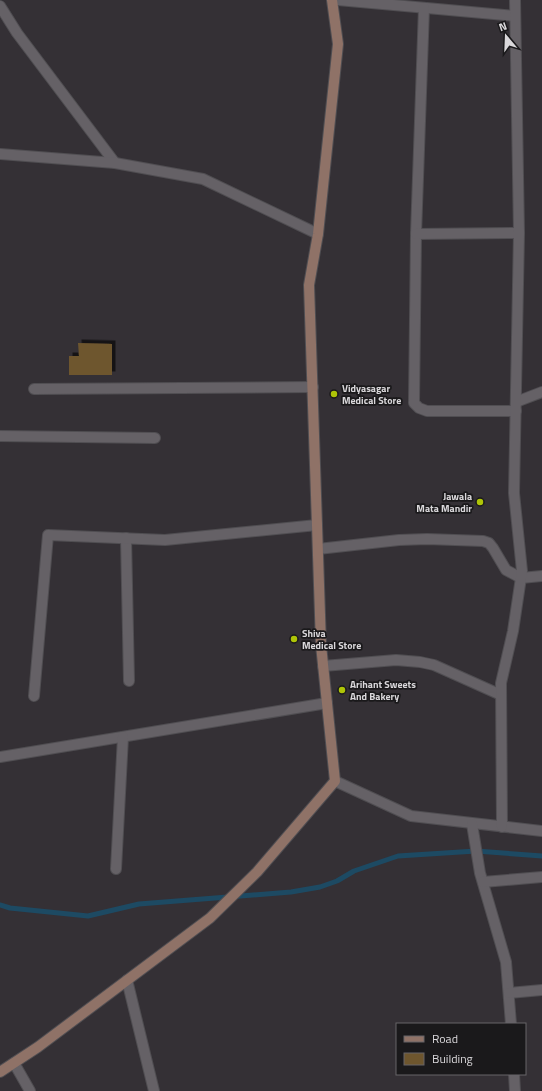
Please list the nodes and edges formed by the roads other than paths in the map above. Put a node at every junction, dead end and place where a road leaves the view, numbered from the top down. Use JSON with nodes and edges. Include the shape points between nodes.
{"nodes":[{"id":1,"x":332,"y":0,"type":"edge"},
{"id":2,"x":338,"y":0,"type":"edge"},
{"id":3,"x":515,"y":0,"type":"edge"},
{"id":4,"x":0,"y":6,"type":"edge"},
{"id":5,"x":424,"y":8,"type":"junction"},
{"id":6,"x":515,"y":16,"type":"junction"},
{"id":7,"x":0,"y":154,"type":"edge"},
{"id":8,"x":114,"y":163,"type":"junction"},
{"id":9,"x":519,"y":233,"type":"junction"},
{"id":10,"x":318,"y":234,"type":"junction"},
{"id":11,"x":416,"y":234,"type":"junction"},
{"id":12,"x":313,"y":387,"type":"junction"},
{"id":13,"x":34,"y":390,"type":"dead end"},
{"id":14,"x":542,"y":392,"type":"edge"},
{"id":15,"x":516,"y":406,"type":"junction"},
{"id":16,"x":0,"y":436,"type":"edge"},
{"id":17,"x":156,"y":438,"type":"dead end"},
{"id":18,"x":317,"y":525,"type":"junction"},
{"id":19,"x":126,"y":538,"type":"junction"},
{"id":20,"x":318,"y":549,"type":"junction"},
{"id":21,"x":542,"y":576,"type":"edge"},
{"id":22,"x":521,"y":578,"type":"junction"},
{"id":23,"x":323,"y":666,"type":"junction"},
{"id":24,"x":128,"y":681,"type":"dead end"},
{"id":25,"x":501,"y":695,"type":"junction"},
{"id":26,"x":34,"y":696,"type":"dead end"},
{"id":27,"x":327,"y":703,"type":"junction"},
{"id":28,"x":123,"y":736,"type":"junction"},
{"id":29,"x":0,"y":757,"type":"edge"},
{"id":30,"x":335,"y":781,"type":"junction"},
{"id":31,"x":472,"y":824,"type":"junction"},
{"id":32,"x":502,"y":827,"type":"junction"},
{"id":33,"x":542,"y":831,"type":"edge"},
{"id":34,"x":116,"y":869,"type":"dead end"},
{"id":35,"x":481,"y":878,"type":"junction"},
{"id":36,"x":542,"y":878,"type":"edge"},
{"id":37,"x":128,"y":980,"type":"junction"},
{"id":38,"x":542,"y":990,"type":"edge"},
{"id":39,"x":509,"y":993,"type":"junction"},
{"id":40,"x":511,"y":1023,"type":"edge"},
{"id":41,"x":14,"y":1063,"type":"junction"},
{"id":42,"x":0,"y":1072,"type":"edge"},
{"id":43,"x":514,"y":1075,"type":"edge"},
{"id":44,"x":152,"y":1090,"type":"edge"},
{"id":45,"x":30,"y":1091,"type":"edge"},
{"id":46,"x":514,"y":1091,"type":"edge"}],
"edges":[{"from":1,"to":10,"type":"street","via":[[338,44]]},
{"from":2,"to":5,"type":"street"},
{"from":3,"to":6,"type":"street"},
{"from":4,"to":8,"type":"street","via":[[17,33]]},
{"from":5,"to":6,"type":"street"},
{"from":5,"to":11,"type":"street"},
{"from":6,"to":9,"type":"street"},
{"from":7,"to":8,"type":"street"},
{"from":8,"to":10,"type":"street","via":[[203,179]]},
{"from":9,"to":11,"type":"street"},
{"from":9,"to":15,"type":"street"},
{"from":10,"to":12,"type":"street","via":[[309,285]]},
{"from":11,"to":15,"type":"street","via":[[414,404],[427,411]]},
{"from":12,"to":13,"type":"street"},
{"from":12,"to":18,"type":"street"},
{"from":14,"to":15,"type":"street"},
{"from":15,"to":22,"type":"street","via":[[514,492]]},
{"from":16,"to":17,"type":"street"},
{"from":18,"to":19,"type":"street","via":[[165,540]]},
{"from":18,"to":20,"type":"street"},
{"from":19,"to":24,"type":"street"},
{"from":19,"to":26,"type":"street","via":[[48,535]]},
{"from":20,"to":22,"type":"street","via":[[427,538],[483,541],[493,548],[506,570]]},
{"from":20,"to":23,"type":"street"},
{"from":21,"to":22,"type":"street"},
{"from":22,"to":25,"type":"street","via":[[513,631],[501,683]]},
{"from":23,"to":25,"type":"street","via":[[396,660],[420,662],[434,665]]},
{"from":23,"to":27,"type":"street"},
{"from":25,"to":32,"type":"street"},
{"from":27,"to":28,"type":"street"},
{"from":27,"to":30,"type":"street"},
{"from":28,"to":29,"type":"street"},
{"from":28,"to":34,"type":"street"},
{"from":30,"to":31,"type":"street","via":[[411,816]]},
{"from":30,"to":37,"type":"street","via":[[257,872],[210,918]]},
{"from":31,"to":32,"type":"street"},
{"from":31,"to":35,"type":"street"},
{"from":32,"to":33,"type":"street"},
{"from":35,"to":36,"type":"street"},
{"from":35,"to":39,"type":"street","via":[[506,962]]},
{"from":37,"to":41,"type":"street"},
{"from":37,"to":44,"type":"street"},
{"from":38,"to":39,"type":"street"},
{"from":39,"to":40,"type":"street"},
{"from":41,"to":42,"type":"street"},
{"from":41,"to":45,"type":"street"},
{"from":43,"to":46,"type":"street"}]}
